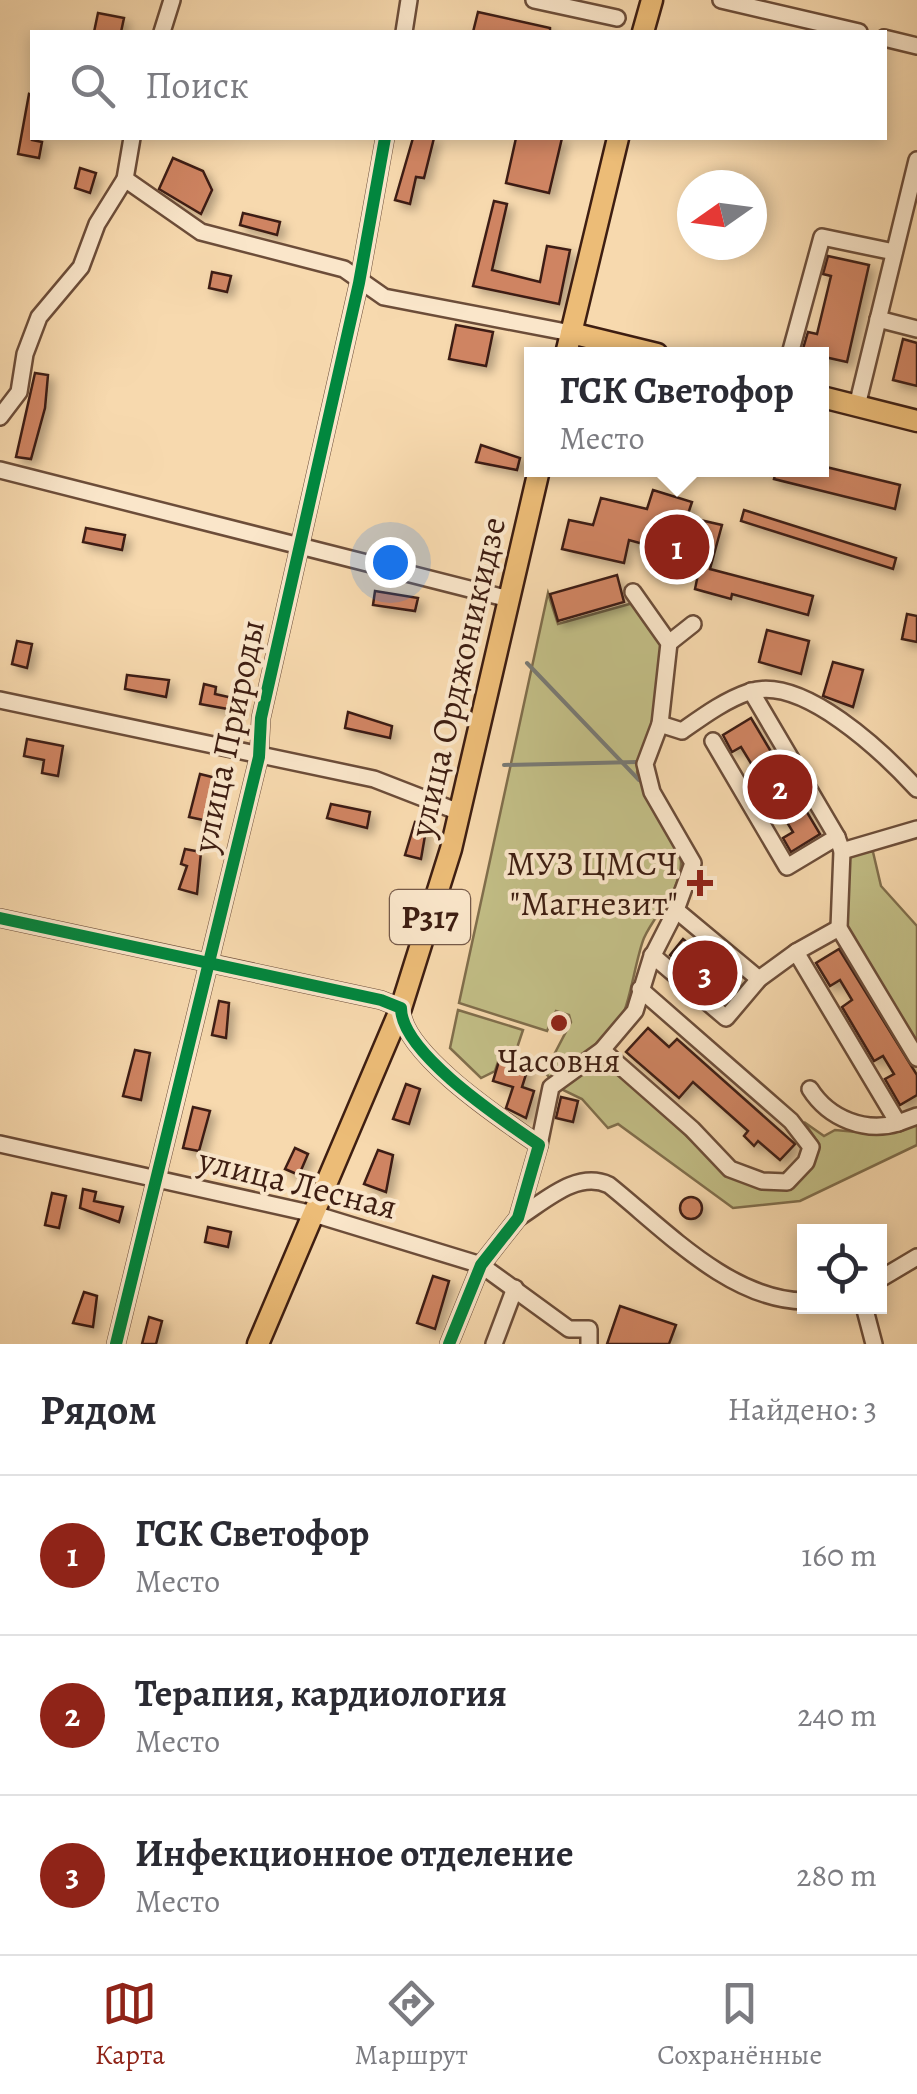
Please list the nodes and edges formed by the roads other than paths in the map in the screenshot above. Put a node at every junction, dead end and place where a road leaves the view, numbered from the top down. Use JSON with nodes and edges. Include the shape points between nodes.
{"nodes":[{"id":1,"x":172,"y":0,"type":"edge"},
{"id":2,"x":410,"y":0,"type":"edge"},
{"id":3,"x":534,"y":0,"type":"edge"},
{"id":4,"x":652,"y":0,"type":"edge"},
{"id":5,"x":721,"y":0,"type":"edge"},
{"id":6,"x":617,"y":18,"type":"dead end"},
{"id":7,"x":163,"y":30,"type":"edge"},
{"id":8,"x":404,"y":30,"type":"edge"},
{"id":9,"x":644,"y":30,"type":"edge"},
{"id":10,"x":850,"y":30,"type":"edge"},
{"id":11,"x":887,"y":39,"type":"edge"},
{"id":12,"x":917,"y":46,"type":"edge"},
{"id":13,"x":132,"y":140,"type":"edge"},
{"id":14,"x":385,"y":140,"type":"edge"},
{"id":15,"x":618,"y":140,"type":"edge"},
{"id":16,"x":917,"y":160,"type":"edge"},
{"id":17,"x":125,"y":179,"type":"junction"},
{"id":18,"x":894,"y":252,"type":"junction"},
{"id":19,"x":359,"y":283,"type":"junction"},
{"id":20,"x":878,"y":319,"type":"junction"},
{"id":21,"x":917,"y":329,"type":"edge"},
{"id":22,"x":572,"y":333,"type":"junction"},
{"id":23,"x":568,"y":347,"type":"edge"},
{"id":24,"x":628,"y":347,"type":"edge"},
{"id":25,"x":792,"y":347,"type":"edge"},
{"id":26,"x":829,"y":399,"type":"edge"},
{"id":27,"x":857,"y":406,"type":"junction"},
{"id":28,"x":0,"y":417,"type":"edge"},
{"id":29,"x":917,"y":421,"type":"edge"},
{"id":30,"x":0,"y":470,"type":"edge"},
{"id":31,"x":538,"y":477,"type":"edge"},
{"id":32,"x":302,"y":548,"type":"junction"},
{"id":33,"x":633,"y":592,"type":"dead end"},
{"id":34,"x":509,"y":599,"type":"junction"},
{"id":35,"x":693,"y":624,"type":"dead end"},
{"id":36,"x":669,"y":643,"type":"junction"},
{"id":37,"x":751,"y":691,"type":"junction"},
{"id":38,"x":0,"y":700,"type":"edge"},
{"id":39,"x":660,"y":724,"type":"junction"},
{"id":40,"x":712,"y":741,"type":"dead end"},
{"id":41,"x":259,"y":757,"type":"junction"},
{"id":42,"x":917,"y":789,"type":"edge"},
{"id":43,"x":460,"y":812,"type":"junction"},
{"id":44,"x":917,"y":829,"type":"edge"},
{"id":45,"x":840,"y":844,"type":"junction"},
{"id":46,"x":676,"y":910,"type":"junction"},
{"id":47,"x":0,"y":918,"type":"edge"},
{"id":48,"x":839,"y":928,"type":"junction"},
{"id":49,"x":796,"y":952,"type":"junction"},
{"id":50,"x":652,"y":955,"type":"junction"},
{"id":51,"x":206,"y":962,"type":"junction"},
{"id":52,"x":759,"y":980,"type":"junction"},
{"id":53,"x":640,"y":989,"type":"junction"},
{"id":54,"x":402,"y":1008,"type":"junction"},
{"id":55,"x":602,"y":1050,"type":"junction"},
{"id":56,"x":917,"y":1058,"type":"edge"},
{"id":57,"x":917,"y":1116,"type":"edge"},
{"id":58,"x":791,"y":1121,"type":"junction"},
{"id":59,"x":898,"y":1122,"type":"junction"},
{"id":60,"x":0,"y":1144,"type":"edge"},
{"id":61,"x":539,"y":1144,"type":"junction"},
{"id":62,"x":156,"y":1178,"type":"junction"},
{"id":63,"x":314,"y":1214,"type":"junction"},
{"id":64,"x":518,"y":1218,"type":"junction"},
{"id":65,"x":917,"y":1258,"type":"edge"},
{"id":66,"x":481,"y":1265,"type":"junction"},
{"id":67,"x":887,"y":1275,"type":"edge"},
{"id":68,"x":515,"y":1288,"type":"junction"},
{"id":69,"x":797,"y":1301,"type":"edge"},
{"id":70,"x":866,"y":1314,"type":"edge"},
{"id":71,"x":116,"y":1344,"type":"edge"},
{"id":72,"x":258,"y":1344,"type":"edge"},
{"id":73,"x":449,"y":1344,"type":"edge"},
{"id":74,"x":494,"y":1344,"type":"edge"},
{"id":75,"x":589,"y":1344,"type":"edge"},
{"id":76,"x":874,"y":1344,"type":"edge"}],
"edges":[{"from":1,"to":7,"type":"street"},
{"from":2,"to":8,"type":"street"},
{"from":3,"to":6,"type":"street"},
{"from":4,"to":9,"type":"main road"},
{"from":5,"to":10,"type":"street"},
{"from":11,"to":12,"type":"street"},
{"from":13,"to":17,"type":"street"},
{"from":14,"to":19,"type":"street","name":"улица Природы"},
{"from":15,"to":22,"type":"main road"},
{"from":16,"to":18,"type":"street"},
{"from":17,"to":19,"type":"street","via":[[201,232],[344,269]]},
{"from":17,"to":28,"type":"street","via":[[97,224],[82,267],[39,317],[19,392]]},
{"from":18,"to":20,"type":"street"},
{"from":18,"to":25,"type":"street","via":[[822,237]]},
{"from":19,"to":22,"type":"street","via":[[384,296]]},
{"from":19,"to":32,"type":"street","name":"улица Природы"},
{"from":20,"to":21,"type":"street"},
{"from":20,"to":27,"type":"street"},
{"from":22,"to":23,"type":"main road"},
{"from":22,"to":24,"type":"main road"},
{"from":26,"to":27,"type":"main road"},
{"from":27,"to":29,"type":"main road"},
{"from":30,"to":32,"type":"street"},
{"from":31,"to":34,"type":"main road","name":"улица Орджоникидзе","number":"Р317"},
{"from":32,"to":34,"type":"street"},
{"from":32,"to":41,"type":"street","name":"улица Природы","via":[[261,718]]},
{"from":33,"to":36,"type":"street"},
{"from":34,"to":43,"type":"main road","name":"улица Орджоникидзе","number":"Р317"},
{"from":35,"to":36,"type":"street"},
{"from":36,"to":39,"type":"street"},
{"from":37,"to":39,"type":"street","via":[[682,731]]},
{"from":37,"to":42,"type":"street","via":[[784,689],[812,704],[880,751]]},
{"from":37,"to":45,"type":"street"},
{"from":38,"to":41,"type":"street"},
{"from":39,"to":46,"type":"street","via":[[645,764],[652,792],[692,863]]},
{"from":40,"to":45,"type":"street","via":[[787,867]]},
{"from":41,"to":43,"type":"street","via":[[374,779]]},
{"from":41,"to":51,"type":"street","name":"улица Природы"},
{"from":43,"to":54,"type":"main road","name":"улица Орджоникидзе","number":"Р317"},
{"from":44,"to":45,"type":"street"},
{"from":45,"to":48,"type":"street"},
{"from":46,"to":50,"type":"street"},
{"from":46,"to":52,"type":"street"},
{"from":47,"to":51,"type":"street"},
{"from":48,"to":49,"type":"street"},
{"from":48,"to":56,"type":"street"},
{"from":49,"to":52,"type":"street"},
{"from":49,"to":59,"type":"street"},
{"from":50,"to":52,"type":"street","via":[[726,1018]]},
{"from":50,"to":53,"type":"street"},
{"from":51,"to":54,"type":"street"},
{"from":51,"to":62,"type":"street","name":"улица Природы"},
{"from":53,"to":55,"type":"street","via":[[635,1011]]},
{"from":53,"to":58,"type":"street"},
{"from":54,"to":61,"type":"street","via":[[402,1020],[423,1051],[473,1100]]},
{"from":54,"to":63,"type":"main road","name":"улица Орджоникидзе","number":"Р317"},
{"from":55,"to":58,"type":"street","via":[[730,1169],[786,1182],[806,1162],[811,1146]]},
{"from":55,"to":61,"type":"street","via":[[551,1087]]},
{"from":57,"to":59,"type":"street"},
{"from":58,"to":59,"type":"street","via":[[813,1094],[864,1126]]},
{"from":60,"to":62,"type":"street","name":"улица Лесная"},
{"from":61,"to":64,"type":"street"},
{"from":62,"to":63,"type":"street","name":"улица Лесная"},
{"from":62,"to":71,"type":"street","name":"улица Природы"},
{"from":63,"to":66,"type":"street","name":"улица Лесная"},
{"from":63,"to":72,"type":"main road","name":"улица Орджоникидзе","number":"Р317"},
{"from":64,"to":66,"type":"street"},
{"from":64,"to":69,"type":"street","via":[[594,1178],[713,1266],[754,1290]]},
{"from":65,"to":67,"type":"street"},
{"from":66,"to":68,"type":"street","name":"улица Лесная"},
{"from":66,"to":73,"type":"street"},
{"from":68,"to":74,"type":"street"},
{"from":68,"to":75,"type":"street","name":"улица Лесная","via":[[569,1329],[589,1330]]},
{"from":70,"to":76,"type":"street"}]}
